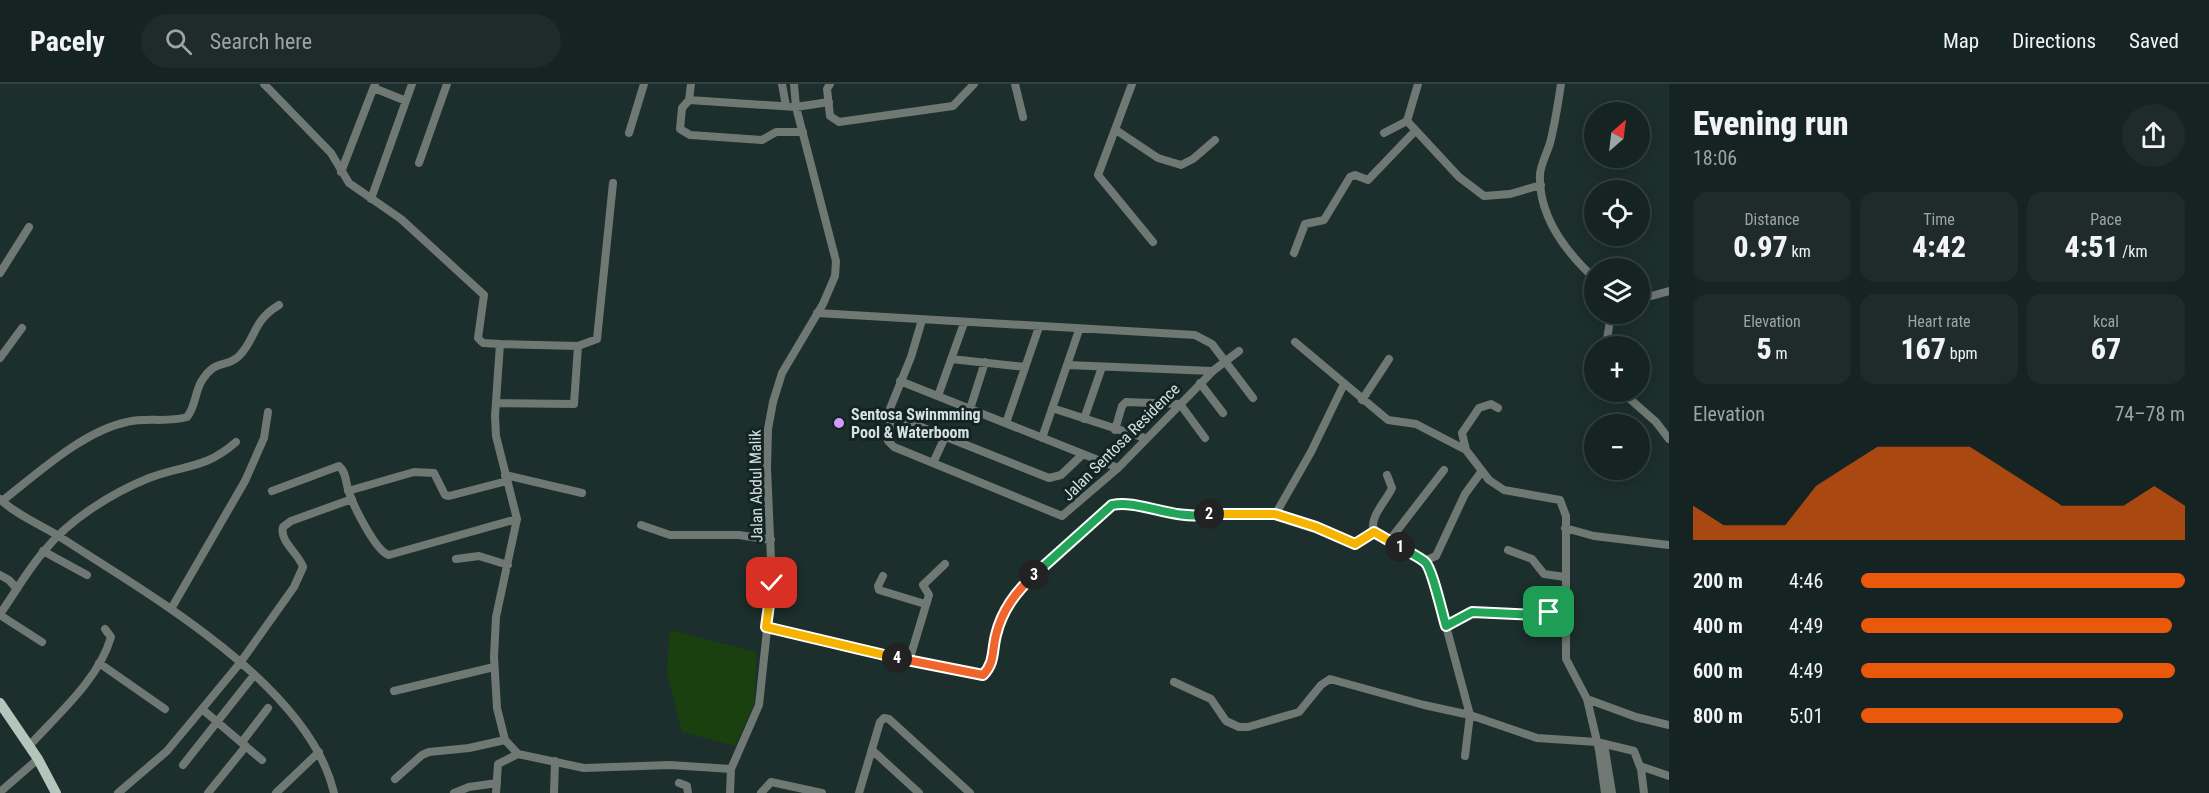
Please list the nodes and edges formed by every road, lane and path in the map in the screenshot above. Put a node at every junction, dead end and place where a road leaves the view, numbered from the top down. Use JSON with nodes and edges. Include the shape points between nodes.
{"nodes":[{"id":1,"x":264,"y":84,"type":"edge"},
{"id":2,"x":412,"y":84,"type":"edge"},
{"id":3,"x":447,"y":84,"type":"edge"},
{"id":4,"x":644,"y":84,"type":"edge"},
{"id":5,"x":691,"y":84,"type":"edge"},
{"id":6,"x":782,"y":84,"type":"edge"},
{"id":7,"x":794,"y":84,"type":"edge"},
{"id":8,"x":830,"y":84,"type":"edge"},
{"id":9,"x":974,"y":84,"type":"edge"},
{"id":10,"x":1015,"y":84,"type":"edge"},
{"id":11,"x":1132,"y":84,"type":"edge"},
{"id":12,"x":1418,"y":84,"type":"edge"},
{"id":13,"x":1561,"y":84,"type":"edge"},
{"id":14,"x":374,"y":86,"type":"edge"},
{"id":15,"x":689,"y":100,"type":"junction"},
{"id":16,"x":406,"y":101,"type":"junction"},
{"id":17,"x":829,"y":102,"type":"junction"},
{"id":18,"x":786,"y":106,"type":"junction"},
{"id":19,"x":796,"y":107,"type":"junction"},
{"id":20,"x":1023,"y":117,"type":"dead end"},
{"id":21,"x":1407,"y":121,"type":"junction"},
{"id":22,"x":1116,"y":130,"type":"junction"},
{"id":23,"x":802,"y":132,"type":"junction"},
{"id":24,"x":1415,"y":132,"type":"junction"},
{"id":25,"x":629,"y":133,"type":"dead end"},
{"id":26,"x":1384,"y":133,"type":"dead end"},
{"id":27,"x":1215,"y":140,"type":"dead end"},
{"id":28,"x":418,"y":163,"type":"dead end"},
{"id":29,"x":340,"y":172,"type":"junction"},
{"id":30,"x":613,"y":183,"type":"dead end"},
{"id":31,"x":1541,"y":185,"type":"junction"},
{"id":32,"x":370,"y":199,"type":"junction"},
{"id":33,"x":29,"y":227,"type":"dead end"},
{"id":34,"x":1153,"y":242,"type":"dead end"},
{"id":35,"x":1294,"y":253,"type":"dead end"},
{"id":36,"x":1584,"y":268,"type":"edge"},
{"id":37,"x":1,"y":270,"type":"edge"},
{"id":38,"x":1669,"y":291,"type":"edge"},
{"id":39,"x":1650,"y":296,"type":"edge"},
{"id":40,"x":279,"y":305,"type":"dead end"},
{"id":41,"x":817,"y":313,"type":"junction"},
{"id":42,"x":922,"y":320,"type":"junction"},
{"id":43,"x":964,"y":322,"type":"junction"},
{"id":44,"x":1039,"y":327,"type":"junction"},
{"id":45,"x":22,"y":328,"type":"dead end"},
{"id":46,"x":1079,"y":330,"type":"junction"},
{"id":47,"x":1295,"y":342,"type":"dead end"},
{"id":48,"x":500,"y":344,"type":"junction"},
{"id":49,"x":578,"y":346,"type":"junction"},
{"id":50,"x":1239,"y":351,"type":"dead end"},
{"id":51,"x":0,"y":358,"type":"edge"},
{"id":52,"x":951,"y":359,"type":"junction"},
{"id":53,"x":1389,"y":359,"type":"dead end"},
{"id":54,"x":1225,"y":362,"type":"junction"},
{"id":55,"x":985,"y":363,"type":"junction"},
{"id":56,"x":1067,"y":365,"type":"junction"},
{"id":57,"x":1025,"y":367,"type":"junction"},
{"id":58,"x":1102,"y":367,"type":"junction"},
{"id":59,"x":1214,"y":370,"type":"junction"},
{"id":60,"x":900,"y":381,"type":"junction"},
{"id":61,"x":1200,"y":383,"type":"junction"},
{"id":62,"x":1344,"y":384,"type":"junction"},
{"id":63,"x":938,"y":396,"type":"junction"},
{"id":64,"x":1253,"y":398,"type":"dead end"},
{"id":65,"x":1362,"y":400,"type":"junction"},
{"id":66,"x":1633,"y":402,"type":"edge"},
{"id":67,"x":496,"y":403,"type":"junction"},
{"id":68,"x":1180,"y":404,"type":"junction"},
{"id":69,"x":1052,"y":408,"type":"junction"},
{"id":70,"x":1498,"y":408,"type":"dead end"},
{"id":71,"x":970,"y":409,"type":"junction"},
{"id":72,"x":268,"y":412,"type":"dead end"},
{"id":73,"x":1223,"y":413,"type":"dead end"},
{"id":74,"x":891,"y":415,"type":"junction"},
{"id":75,"x":1084,"y":419,"type":"junction"},
{"id":76,"x":1006,"y":423,"type":"junction"},
{"id":77,"x":1115,"y":430,"type":"junction"},
{"id":78,"x":945,"y":436,"type":"junction"},
{"id":79,"x":1042,"y":438,"type":"junction"},
{"id":80,"x":1145,"y":438,"type":"junction"},
{"id":81,"x":1204,"y":438,"type":"dead end"},
{"id":82,"x":1669,"y":439,"type":"edge"},
{"id":83,"x":236,"y":442,"type":"dead end"},
{"id":84,"x":1466,"y":450,"type":"junction"},
{"id":85,"x":1083,"y":454,"type":"junction"},
{"id":86,"x":933,"y":464,"type":"junction"},
{"id":87,"x":1118,"y":468,"type":"junction"},
{"id":88,"x":1444,"y":470,"type":"dead end"},
{"id":89,"x":1482,"y":471,"type":"junction"},
{"id":90,"x":1388,"y":475,"type":"dead end"},
{"id":91,"x":506,"y":478,"type":"junction"},
{"id":92,"x":272,"y":491,"type":"dead end"},
{"id":93,"x":582,"y":493,"type":"dead end"},
{"id":94,"x":350,"y":495,"type":"junction"},
{"id":95,"x":1,"y":500,"type":"edge"},
{"id":96,"x":1275,"y":514,"type":"junction"},
{"id":97,"x":517,"y":519,"type":"junction"},
{"id":98,"x":641,"y":525,"type":"dead end"},
{"id":99,"x":1565,"y":528,"type":"junction"},
{"id":100,"x":1374,"y":532,"type":"junction"},
{"id":101,"x":58,"y":536,"type":"junction"},
{"id":102,"x":771,"y":540,"type":"junction"},
{"id":103,"x":1389,"y":541,"type":"junction"},
{"id":104,"x":1669,"y":545,"type":"edge"},
{"id":105,"x":1508,"y":550,"type":"dead end"},
{"id":106,"x":43,"y":551,"type":"junction"},
{"id":107,"x":456,"y":559,"type":"dead end"},
{"id":108,"x":1424,"y":561,"type":"junction"},
{"id":109,"x":945,"y":564,"type":"dead end"},
{"id":110,"x":508,"y":565,"type":"junction"},
{"id":111,"x":0,"y":575,"type":"edge"},
{"id":112,"x":87,"y":575,"type":"dead end"},
{"id":113,"x":883,"y":576,"type":"dead end"},
{"id":114,"x":1565,"y":577,"type":"junction"},
{"id":115,"x":17,"y":589,"type":"junction"},
{"id":116,"x":926,"y":604,"type":"junction"},
{"id":117,"x":1564,"y":608,"type":"junction"},
{"id":118,"x":171,"y":609,"type":"junction"},
{"id":119,"x":0,"y":614,"type":"edge"},
{"id":120,"x":1446,"y":626,"type":"junction"},
{"id":121,"x":766,"y":627,"type":"junction"},
{"id":122,"x":105,"y":629,"type":"dead end"},
{"id":123,"x":42,"y":642,"type":"dead end"},
{"id":124,"x":909,"y":661,"type":"junction"},
{"id":125,"x":99,"y":663,"type":"junction"},
{"id":126,"x":240,"y":663,"type":"junction"},
{"id":127,"x":494,"y":667,"type":"junction"},
{"id":128,"x":251,"y":679,"type":"dead end"},
{"id":129,"x":1174,"y":682,"type":"dead end"},
{"id":130,"x":394,"y":691,"type":"dead end"},
{"id":131,"x":1587,"y":699,"type":"junction"},
{"id":132,"x":0,"y":703,"type":"edge"},
{"id":133,"x":268,"y":708,"type":"dead end"},
{"id":134,"x":165,"y":710,"type":"dead end"},
{"id":135,"x":202,"y":710,"type":"junction"},
{"id":136,"x":1470,"y":715,"type":"junction"},
{"id":137,"x":217,"y":722,"type":"junction"},
{"id":138,"x":1669,"y":726,"type":"edge"},
{"id":139,"x":505,"y":740,"type":"junction"},
{"id":140,"x":1601,"y":743,"type":"junction"},
{"id":141,"x":244,"y":744,"type":"junction"},
{"id":142,"x":29,"y":746,"type":"junction"},
{"id":143,"x":872,"y":750,"type":"junction"},
{"id":144,"x":320,"y":752,"type":"junction"},
{"id":145,"x":518,"y":754,"type":"junction"},
{"id":146,"x":1465,"y":756,"type":"dead end"},
{"id":147,"x":38,"y":759,"type":"junction"},
{"id":148,"x":262,"y":760,"type":"dead end"},
{"id":149,"x":555,"y":761,"type":"junction"},
{"id":150,"x":183,"y":765,"type":"dead end"},
{"id":151,"x":1640,"y":766,"type":"junction"},
{"id":152,"x":731,"y":769,"type":"junction"},
{"id":153,"x":1669,"y":776,"type":"edge"},
{"id":154,"x":394,"y":779,"type":"dead end"},
{"id":155,"x":497,"y":783,"type":"junction"},
{"id":156,"x":679,"y":783,"type":"dead end"},
{"id":157,"x":0,"y":792,"type":"edge"},
{"id":158,"x":56,"y":793,"type":"edge"},
{"id":159,"x":118,"y":793,"type":"edge"},
{"id":160,"x":208,"y":793,"type":"edge"},
{"id":161,"x":276,"y":793,"type":"edge"},
{"id":162,"x":334,"y":793,"type":"edge"},
{"id":163,"x":454,"y":793,"type":"edge"},
{"id":164,"x":496,"y":793,"type":"edge"},
{"id":165,"x":554,"y":793,"type":"edge"},
{"id":166,"x":688,"y":793,"type":"edge"},
{"id":167,"x":730,"y":793,"type":"edge"},
{"id":168,"x":761,"y":793,"type":"edge"},
{"id":169,"x":822,"y":793,"type":"edge"},
{"id":170,"x":859,"y":793,"type":"edge"},
{"id":171,"x":920,"y":793,"type":"edge"},
{"id":172,"x":970,"y":793,"type":"edge"},
{"id":173,"x":1605,"y":793,"type":"edge"},
{"id":174,"x":1612,"y":793,"type":"edge"},
{"id":175,"x":1644,"y":793,"type":"edge"}],
"edges":[{"from":1,"to":29,"type":"street","via":[[331,153]]},
{"from":2,"to":16,"type":"street"},
{"from":3,"to":28,"type":"street"},
{"from":4,"to":25,"type":"street"},
{"from":5,"to":15,"type":"street"},
{"from":6,"to":18,"type":"street"},
{"from":7,"to":19,"type":"street","name":"Jalan Abdul Malik"},
{"from":8,"to":17,"type":"street"},
{"from":9,"to":17,"type":"street","via":[[953,106],[839,122],[830,116]]},
{"from":10,"to":20,"type":"street"},
{"from":11,"to":22,"type":"street"},
{"from":12,"to":21,"type":"street"},
{"from":13,"to":31,"type":"street","via":[[1552,136],[1540,172]]},
{"from":14,"to":16,"type":"street"},
{"from":14,"to":29,"type":"street"},
{"from":15,"to":18,"type":"street"},
{"from":15,"to":23,"type":"street","via":[[682,108],[680,129],[690,135],[762,140],[776,132]]},
{"from":16,"to":32,"type":"street"},
{"from":17,"to":19,"type":"street"},
{"from":18,"to":19,"type":"street"},
{"from":19,"to":23,"type":"street","name":"Jalan Abdul Malik"},
{"from":21,"to":24,"type":"street"},
{"from":21,"to":26,"type":"street"},
{"from":22,"to":27,"type":"street","via":[[1158,158],[1181,165]]},
{"from":22,"to":34,"type":"street","via":[[1099,179]]},
{"from":23,"to":41,"type":"street","name":"Jalan Abdul Malik","via":[[836,261],[835,276]]},
{"from":24,"to":31,"type":"street","via":[[1459,177],[1484,196]]},
{"from":24,"to":35,"type":"street","via":[[1368,180],[1350,177],[1324,220],[1305,224]]},
{"from":29,"to":32,"type":"street"},
{"from":30,"to":49,"type":"street","via":[[597,339]]},
{"from":31,"to":36,"type":"street","via":[[1547,212],[1562,246]]},
{"from":32,"to":48,"type":"street","via":[[401,219],[484,296],[479,340]]},
{"from":33,"to":37,"type":"street"},
{"from":38,"to":39,"type":"street"},
{"from":40,"to":95,"type":"street","via":[[264,314],[237,358],[213,367],[201,382],[187,417],[111,426],[70,449]]},
{"from":41,"to":42,"type":"street"},
{"from":41,"to":102,"type":"street","name":"Jalan Abdul Malik","via":[[782,374],[773,402],[767,468]]},
{"from":42,"to":43,"type":"street"},
{"from":42,"to":60,"type":"street"},
{"from":43,"to":44,"type":"street"},
{"from":43,"to":52,"type":"street"},
{"from":44,"to":46,"type":"street"},
{"from":44,"to":57,"type":"street"},
{"from":45,"to":51,"type":"street"},
{"from":46,"to":54,"type":"street","via":[[1195,335],[1212,344]]},
{"from":46,"to":56,"type":"street"},
{"from":47,"to":62,"type":"street"},
{"from":48,"to":49,"type":"street"},
{"from":48,"to":67,"type":"street"},
{"from":49,"to":67,"type":"street","via":[[574,404]]},
{"from":50,"to":54,"type":"street","name":"Jalan Sentosa Residence"},
{"from":52,"to":55,"type":"street"},
{"from":52,"to":63,"type":"street"},
{"from":53,"to":65,"type":"street"},
{"from":54,"to":59,"type":"street","name":"Jalan Sentosa Residence"},
{"from":54,"to":64,"type":"street"},
{"from":55,"to":57,"type":"street"},
{"from":55,"to":71,"type":"street"},
{"from":56,"to":58,"type":"street"},
{"from":56,"to":69,"type":"street"},
{"from":57,"to":76,"type":"street"},
{"from":58,"to":59,"type":"street"},
{"from":58,"to":75,"type":"street"},
{"from":59,"to":61,"type":"street","name":"Jalan Sentosa Residence"},
{"from":60,"to":63,"type":"street"},
{"from":60,"to":74,"type":"street"},
{"from":61,"to":68,"type":"street","name":"Jalan Sentosa Residence"},
{"from":61,"to":73,"type":"street"},
{"from":62,"to":65,"type":"street"},
{"from":62,"to":96,"type":"street"},
{"from":63,"to":71,"type":"street"},
{"from":65,"to":84,"type":"street","via":[[1388,420],[1416,424]]},
{"from":66,"to":82,"type":"street"},
{"from":67,"to":91,"type":"street","via":[[496,436]]},
{"from":68,"to":77,"type":"street","via":[[1126,402]]},
{"from":68,"to":80,"type":"street","name":"Jalan Sentosa Residence"},
{"from":68,"to":81,"type":"street"},
{"from":69,"to":75,"type":"street"},
{"from":69,"to":79,"type":"street"},
{"from":70,"to":84,"type":"street","via":[[1484,404],[1470,419],[1462,433]]},
{"from":71,"to":76,"type":"street"},
{"from":72,"to":118,"type":"street","via":[[264,438],[245,481]]},
{"from":74,"to":78,"type":"street"},
{"from":74,"to":86,"type":"street","name":"Jalan Sentosa Residence","via":[[888,441]]},
{"from":75,"to":77,"type":"street"},
{"from":76,"to":79,"type":"street"},
{"from":77,"to":80,"type":"street"},
{"from":78,"to":85,"type":"street","via":[[1049,478],[1061,475]]},
{"from":78,"to":86,"type":"street"},
{"from":79,"to":85,"type":"street"},
{"from":80,"to":87,"type":"street","name":"Jalan Sentosa Residence"},
{"from":83,"to":101,"type":"street","via":[[206,463],[151,477],[127,488]]},
{"from":84,"to":89,"type":"street"},
{"from":85,"to":87,"type":"street"},
{"from":86,"to":87,"type":"street","name":"Jalan Sentosa Residence","via":[[1062,516]]},
{"from":88,"to":103,"type":"street"},
{"from":89,"to":99,"type":"street","via":[[1504,490],[1560,500]]},
{"from":89,"to":108,"type":"street","via":[[1466,494],[1436,556]]},
{"from":90,"to":100,"type":"street","via":[[1392,488],[1374,519]]},
{"from":91,"to":93,"type":"street"},
{"from":91,"to":94,"type":"street","via":[[449,496],[434,473],[414,472]]},
{"from":91,"to":97,"type":"street"},
{"from":92,"to":94,"type":"street","via":[[339,466]]},
{"from":94,"to":97,"type":"street","via":[[377,546],[389,555]]},
{"from":94,"to":126,"type":"street","via":[[283,527],[284,537],[300,558],[302,573]]},
{"from":95,"to":101,"type":"street"},
{"from":96,"to":100,"type":"street","via":[[1355,544]]},
{"from":96,"to":124,"type":"street","via":[[1218,512],[1193,517],[1112,505],[1016,592],[996,634],[991,666],[983,675]]},
{"from":97,"to":110,"type":"street"},
{"from":98,"to":102,"type":"street","via":[[670,534],[739,535]]},
{"from":99,"to":104,"type":"street","via":[[1594,536]]},
{"from":99,"to":114,"type":"street"},
{"from":100,"to":103,"type":"street"},
{"from":101,"to":106,"type":"street"},
{"from":101,"to":118,"type":"street"},
{"from":102,"to":121,"type":"street","name":"Jalan Abdul Malik","via":[[772,583]]},
{"from":103,"to":108,"type":"street"},
{"from":105,"to":114,"type":"street","via":[[1532,559],[1544,574]]},
{"from":106,"to":112,"type":"street"},
{"from":106,"to":115,"type":"street"},
{"from":107,"to":110,"type":"street","via":[[479,556]]},
{"from":108,"to":120,"type":"street","via":[[1432,574]]},
{"from":109,"to":116,"type":"street","via":[[924,581],[929,595]]},
{"from":110,"to":127,"type":"street","via":[[496,617]]},
{"from":111,"to":115,"type":"street"},
{"from":113,"to":116,"type":"street","via":[[878,586],[883,592]]},
{"from":114,"to":117,"type":"street"},
{"from":115,"to":119,"type":"street"},
{"from":116,"to":124,"type":"street"},
{"from":117,"to":120,"type":"street","via":[[1536,615],[1472,612]]},
{"from":117,"to":131,"type":"street","via":[[1566,658]]},
{"from":118,"to":126,"type":"street"},
{"from":119,"to":123,"type":"street"},
{"from":120,"to":136,"type":"street"},
{"from":121,"to":124,"type":"street"},
{"from":121,"to":152,"type":"street","name":"Jalan Abdul Malik","via":[[759,705]]},
{"from":122,"to":125,"type":"street","via":[[111,637]]},
{"from":125,"to":134,"type":"street"},
{"from":125,"to":142,"type":"street"},
{"from":126,"to":135,"type":"street"},
{"from":126,"to":144,"type":"street","via":[[269,687]]},
{"from":127,"to":130,"type":"street"},
{"from":127,"to":139,"type":"street","via":[[497,708]]},
{"from":128,"to":137,"type":"street"},
{"from":129,"to":136,"type":"street","via":[[1211,699],[1221,717],[1239,727],[1299,712],[1330,679]]},
{"from":131,"to":138,"type":"street"},
{"from":131,"to":140,"type":"street"},
{"from":132,"to":142,"type":"main road"},
{"from":133,"to":141,"type":"street"},
{"from":135,"to":137,"type":"street"},
{"from":135,"to":159,"type":"street","via":[[167,751]]},
{"from":136,"to":140,"type":"street","via":[[1537,738]]},
{"from":136,"to":146,"type":"street"},
{"from":137,"to":141,"type":"street"},
{"from":137,"to":150,"type":"street"},
{"from":139,"to":145,"type":"street"},
{"from":139,"to":154,"type":"street","via":[[429,752]]},
{"from":140,"to":151,"type":"street","via":[[1634,751]]},
{"from":140,"to":173,"type":"street"},
{"from":140,"to":174,"type":"street"},
{"from":141,"to":148,"type":"street"},
{"from":141,"to":160,"type":"street"},
{"from":142,"to":147,"type":"main road"},
{"from":143,"to":170,"type":"street"},
{"from":143,"to":171,"type":"street"},
{"from":143,"to":172,"type":"street","via":[[880,722],[889,719]]},
{"from":144,"to":161,"type":"street"},
{"from":144,"to":162,"type":"street"},
{"from":145,"to":149,"type":"street"},
{"from":145,"to":155,"type":"street","via":[[498,764]]},
{"from":147,"to":157,"type":"street"},
{"from":147,"to":158,"type":"main road"},
{"from":149,"to":152,"type":"street","via":[[584,768],[670,765]]},
{"from":149,"to":165,"type":"street"},
{"from":151,"to":153,"type":"street"},
{"from":151,"to":175,"type":"street"},
{"from":152,"to":167,"type":"street","name":"Jalan Abdul Malik"},
{"from":155,"to":163,"type":"street"},
{"from":155,"to":164,"type":"street"},
{"from":156,"to":166,"type":"street","via":[[687,786]]},
{"from":168,"to":169,"type":"street","via":[[771,782]]}]}
